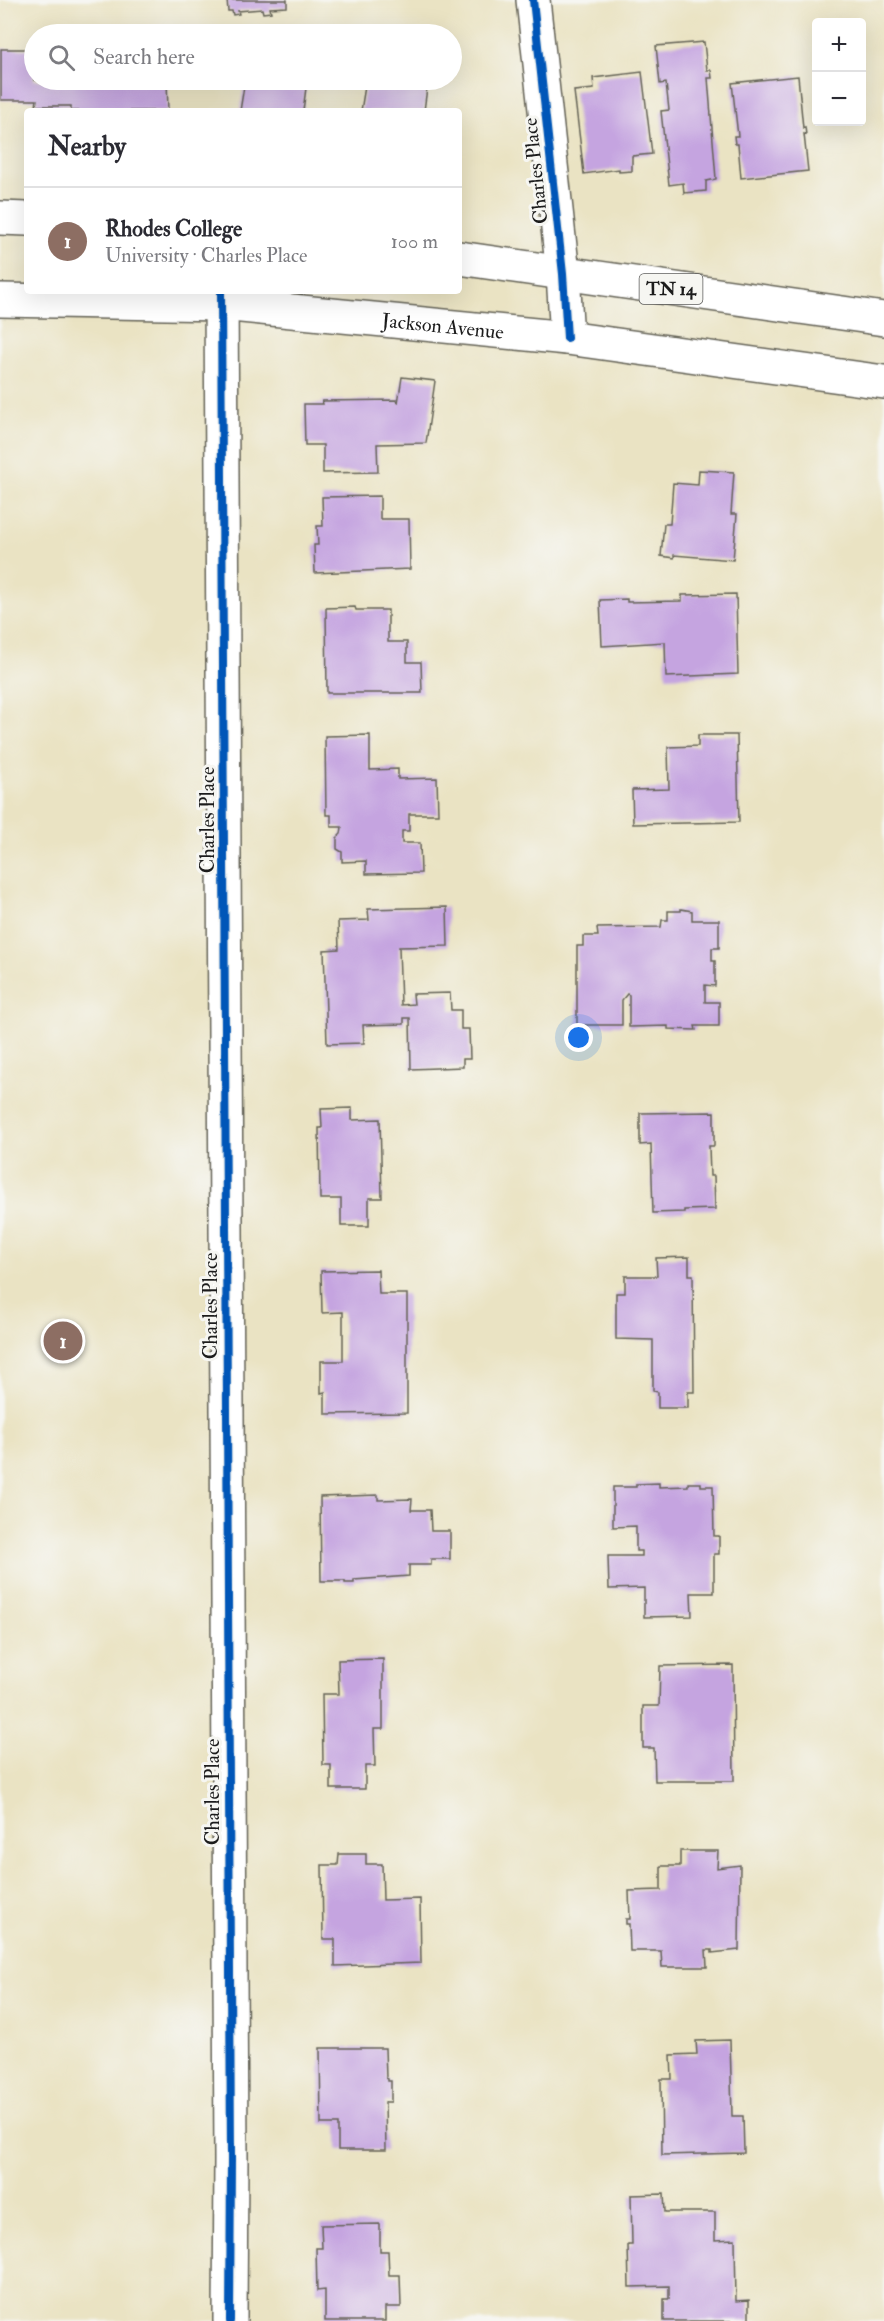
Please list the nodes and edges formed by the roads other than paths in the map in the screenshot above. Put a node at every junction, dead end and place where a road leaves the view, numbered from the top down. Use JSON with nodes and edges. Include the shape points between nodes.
{"nodes":[{"id":1,"x":533,"y":0,"type":"edge"},
{"id":2,"x":0,"y":218,"type":"edge"},
{"id":3,"x":24,"y":219,"type":"edge"},
{"id":4,"x":462,"y":258,"type":"edge"},
{"id":5,"x":562,"y":274,"type":"junction"},
{"id":6,"x":221,"y":297,"type":"edge"},
{"id":7,"x":0,"y":300,"type":"edge"},
{"id":8,"x":884,"y":319,"type":"edge"},
{"id":9,"x":567,"y":338,"type":"junction"},
{"id":10,"x":884,"y":382,"type":"edge"},
{"id":11,"x":230,"y":2321,"type":"edge"}],
"edges":[{"from":1,"to":5,"type":"street","name":"Charles Place"},
{"from":2,"to":3,"type":"street"},
{"from":4,"to":5,"type":"street","number":"TN 14"},
{"from":5,"to":8,"type":"street","number":"TN 14"},
{"from":5,"to":9,"type":"street","name":"Charles Place"},
{"from":6,"to":7,"type":"street","name":"Jackson Avenue"},
{"from":6,"to":9,"type":"street","name":"Jackson Avenue"},
{"from":6,"to":11,"type":"street","name":"Charles Place"},
{"from":9,"to":10,"type":"street","name":"Jackson Avenue"}]}
